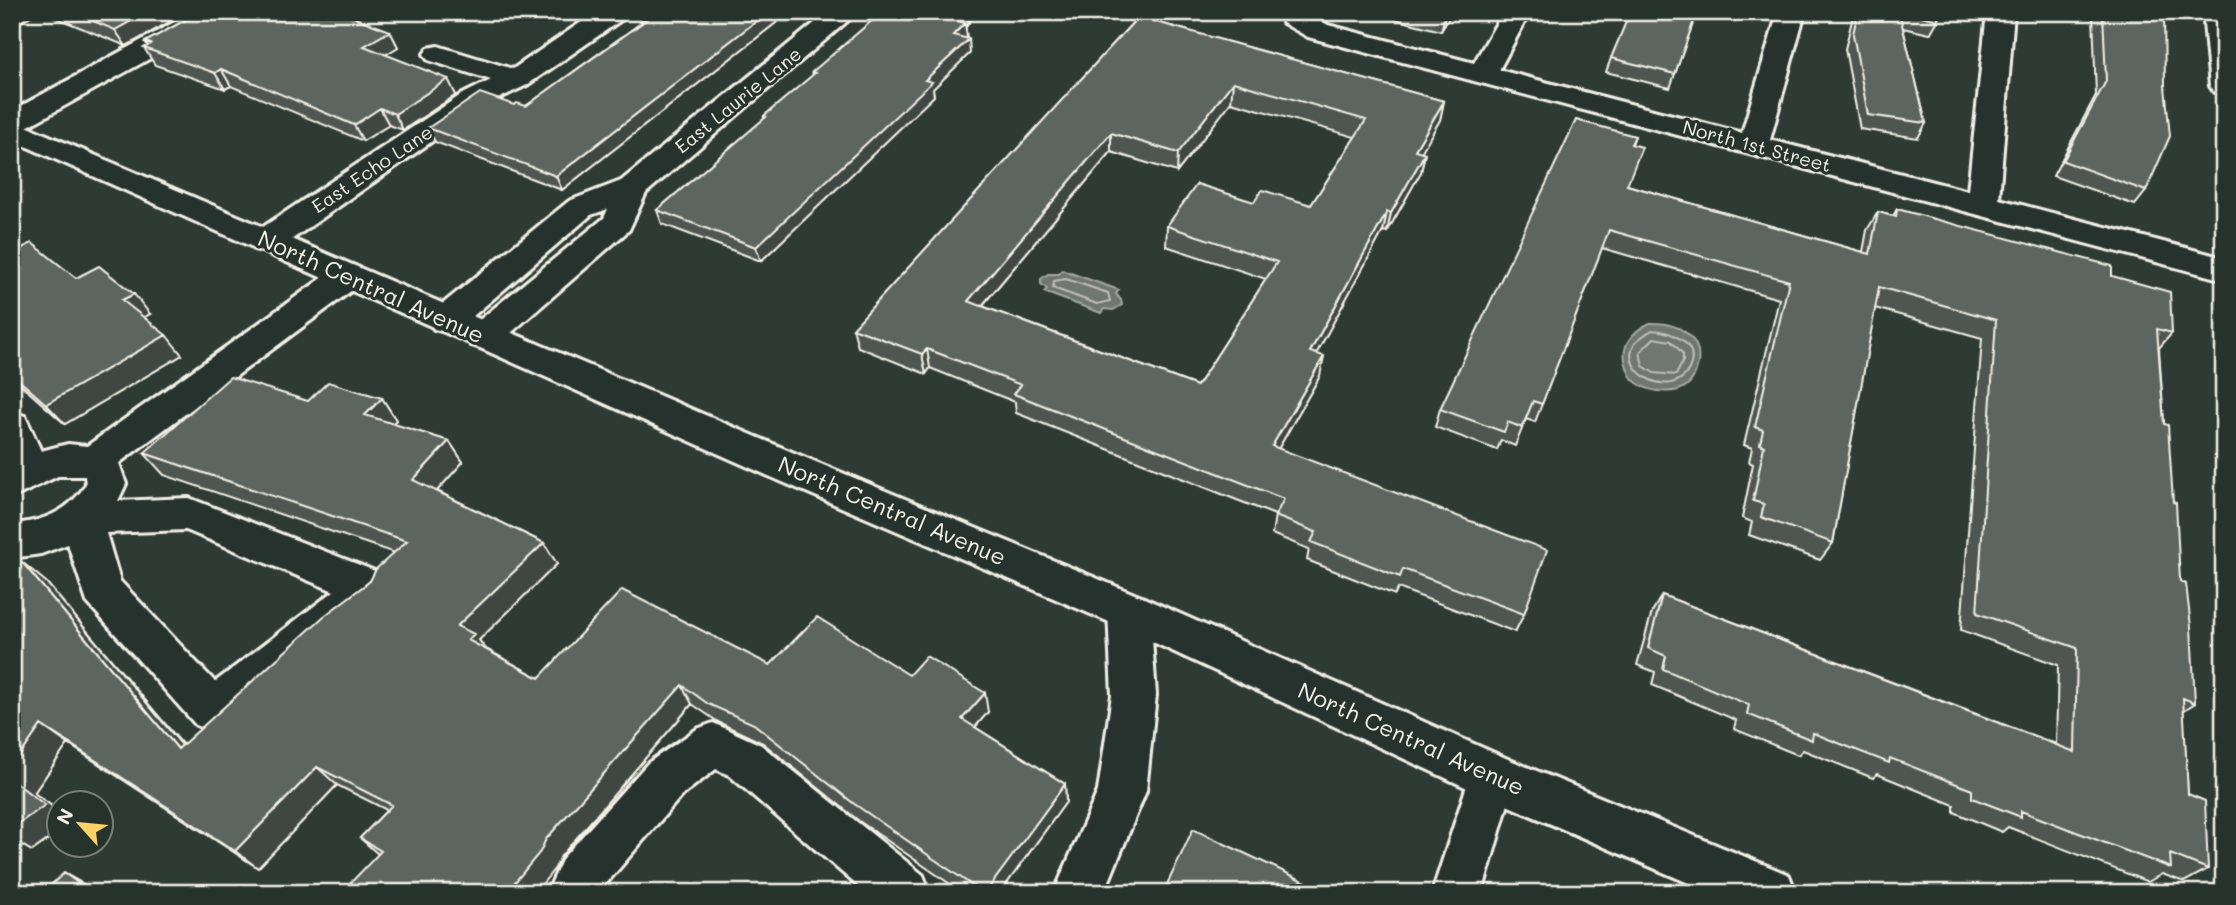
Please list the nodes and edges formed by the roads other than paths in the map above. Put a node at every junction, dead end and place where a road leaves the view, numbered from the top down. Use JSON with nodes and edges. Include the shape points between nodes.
{"nodes":[{"id":1,"x":213,"y":12,"type":"edge"},
{"id":2,"x":614,"y":12,"type":"edge"},
{"id":3,"x":845,"y":12,"type":"edge"},
{"id":4,"x":1517,"y":12,"type":"edge"},
{"id":5,"x":1792,"y":12,"type":"edge"},
{"id":6,"x":2001,"y":12,"type":"edge"},
{"id":7,"x":2216,"y":12,"type":"edge"},
{"id":8,"x":1293,"y":14,"type":"edge"},
{"id":9,"x":438,"y":54,"type":"dead end"},
{"id":10,"x":1482,"y":74,"type":"junction"},
{"id":11,"x":517,"y":79,"type":"junction"},
{"id":12,"x":2224,"y":86,"type":"edge"},
{"id":13,"x":12,"y":123,"type":"edge"},
{"id":14,"x":12,"y":129,"type":"edge"},
{"id":15,"x":1753,"y":145,"type":"junction"},
{"id":16,"x":632,"y":188,"type":"junction"},
{"id":17,"x":1982,"y":205,"type":"junction"},
{"id":18,"x":557,"y":228,"type":"junction"},
{"id":19,"x":594,"y":243,"type":"junction"},
{"id":20,"x":278,"y":247,"type":"junction"},
{"id":21,"x":2224,"y":269,"type":"edge"},
{"id":22,"x":347,"y":276,"type":"junction"},
{"id":23,"x":446,"y":320,"type":"junction"},
{"id":24,"x":484,"y":336,"type":"junction"},
{"id":25,"x":12,"y":426,"type":"edge"},
{"id":26,"x":93,"y":461,"type":"junction"},
{"id":27,"x":18,"y":475,"type":"edge"},
{"id":28,"x":81,"y":518,"type":"junction"},
{"id":29,"x":12,"y":541,"type":"edge"},
{"id":30,"x":1129,"y":611,"type":"junction"},
{"id":31,"x":1493,"y":776,"type":"junction"},
{"id":32,"x":572,"y":893,"type":"edge"},
{"id":33,"x":905,"y":893,"type":"edge"},
{"id":34,"x":1079,"y":893,"type":"edge"},
{"id":35,"x":1457,"y":893,"type":"edge"},
{"id":36,"x":1772,"y":893,"type":"edge"}],
"edges":[{"from":1,"to":13,"type":"street"},
{"from":2,"to":11,"type":"street","name":"East Echo Lane"},
{"from":3,"to":16,"type":"street","name":"East Laurie Lane"},
{"from":4,"to":10,"type":"street"},
{"from":5,"to":15,"type":"street"},
{"from":6,"to":17,"type":"street"},
{"from":7,"to":12,"type":"street"},
{"from":8,"to":10,"type":"street","name":"North 1st Street","via":[[1318,31]]},
{"from":9,"to":11,"type":"street"},
{"from":10,"to":15,"type":"street","name":"North 1st Street"},
{"from":11,"to":20,"type":"street","name":"East Echo Lane","via":[[495,108]]},
{"from":14,"to":20,"type":"street","name":"North Central Avenue"},
{"from":15,"to":17,"type":"street","name":"North 1st Street"},
{"from":16,"to":18,"type":"street","name":"East Laurie Lane","via":[[580,208]]},
{"from":16,"to":19,"type":"street","name":"East Laurie Lane","via":[[618,223]]},
{"from":17,"to":21,"type":"street","name":"North 1st Street"},
{"from":18,"to":19,"type":"street"},
{"from":18,"to":23,"type":"street","name":"East Laurie Lane"},
{"from":19,"to":24,"type":"street","name":"East Laurie Lane"},
{"from":20,"to":22,"type":"street","name":"North Central Avenue"},
{"from":22,"to":23,"type":"street","name":"North Central Avenue"},
{"from":22,"to":26,"type":"street"},
{"from":23,"to":24,"type":"street","name":"North Central Avenue"},
{"from":24,"to":30,"type":"street","name":"North Central Avenue"},
{"from":25,"to":27,"type":"street"},
{"from":26,"to":27,"type":"street","via":[[64,460]]},
{"from":26,"to":28,"type":"street","via":[[102,467],[106,484],[98,501]]},
{"from":28,"to":28,"type":"street","via":[[102,590],[212,711],[370,587],[190,514]]},
{"from":28,"to":29,"type":"street","via":[[46,537]]},
{"from":30,"to":31,"type":"street","name":"North Central Avenue"},
{"from":30,"to":34,"type":"street","via":[[1133,695],[1122,791]]},
{"from":31,"to":35,"type":"street"},
{"from":31,"to":36,"type":"street","name":"North Central Avenue"},
{"from":32,"to":33,"type":"street","via":[[582,874],[665,779],[713,744],[745,760]]}]}
